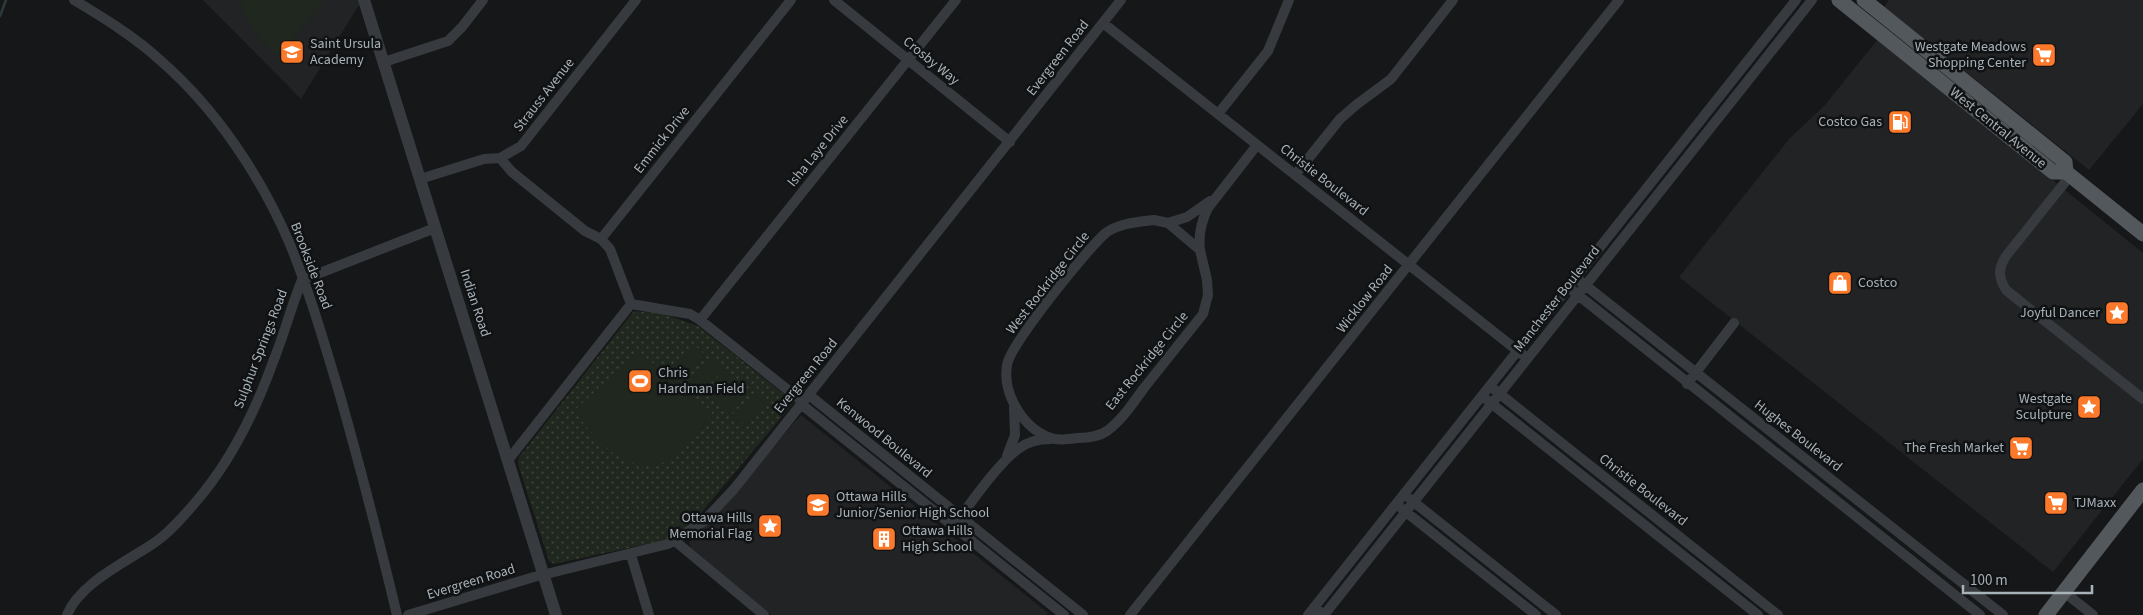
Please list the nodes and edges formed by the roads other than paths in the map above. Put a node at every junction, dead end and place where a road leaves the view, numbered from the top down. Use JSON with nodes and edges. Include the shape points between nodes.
{"nodes":[{"id":1,"x":74,"y":0,"type":"edge"},
{"id":2,"x":364,"y":0,"type":"edge"},
{"id":3,"x":483,"y":0,"type":"edge"},
{"id":4,"x":636,"y":0,"type":"edge"},
{"id":5,"x":791,"y":0,"type":"edge"},
{"id":6,"x":834,"y":0,"type":"edge"},
{"id":7,"x":956,"y":0,"type":"edge"},
{"id":8,"x":1121,"y":0,"type":"edge"},
{"id":9,"x":1289,"y":0,"type":"edge"},
{"id":10,"x":1453,"y":0,"type":"edge"},
{"id":11,"x":1619,"y":0,"type":"edge"},
{"id":12,"x":1796,"y":0,"type":"edge"},
{"id":13,"x":1812,"y":0,"type":"edge"},
{"id":14,"x":1839,"y":0,"type":"edge"},
{"id":15,"x":1864,"y":0,"type":"edge"},
{"id":16,"x":1103,"y":23,"type":"junction"},
{"id":17,"x":1885,"y":37,"type":"junction"},
{"id":18,"x":908,"y":60,"type":"junction"},
{"id":19,"x":384,"y":62,"type":"junction"},
{"id":20,"x":1955,"y":74,"type":"junction"},
{"id":21,"x":1218,"y":114,"type":"junction"},
{"id":22,"x":1010,"y":142,"type":"junction"},
{"id":23,"x":1257,"y":145,"type":"junction"},
{"id":24,"x":500,"y":158,"type":"junction"},
{"id":25,"x":2068,"y":174,"type":"junction"},
{"id":26,"x":1295,"y":175,"type":"junction"},
{"id":27,"x":420,"y":179,"type":"junction"},
{"id":28,"x":1213,"y":199,"type":"junction"},
{"id":29,"x":1168,"y":223,"type":"junction"},
{"id":30,"x":435,"y":228,"type":"junction"},
{"id":31,"x":2143,"y":234,"type":"edge"},
{"id":32,"x":601,"y":239,"type":"junction"},
{"id":33,"x":1200,"y":250,"type":"junction"},
{"id":34,"x":1410,"y":265,"type":"junction"},
{"id":35,"x":1576,"y":278,"type":"junction"},
{"id":36,"x":302,"y":280,"type":"junction"},
{"id":37,"x":1586,"y":285,"type":"junction"},
{"id":38,"x":1568,"y":288,"type":"junction"},
{"id":39,"x":1578,"y":295,"type":"junction"},
{"id":40,"x":631,"y":304,"type":"junction"},
{"id":41,"x":700,"y":320,"type":"junction"},
{"id":42,"x":1734,"y":323,"type":"dead end"},
{"id":43,"x":1518,"y":351,"type":"junction"},
{"id":44,"x":1528,"y":358,"type":"junction"},
{"id":45,"x":1696,"y":372,"type":"junction"},
{"id":46,"x":1687,"y":384,"type":"junction"},
{"id":47,"x":1490,"y":386,"type":"junction"},
{"id":48,"x":1500,"y":394,"type":"junction"},
{"id":49,"x":1482,"y":396,"type":"junction"},
{"id":50,"x":2143,"y":399,"type":"edge"},
{"id":51,"x":804,"y":400,"type":"junction"},
{"id":52,"x":1492,"y":404,"type":"junction"},
{"id":53,"x":1014,"y":406,"type":"junction"},
{"id":54,"x":1032,"y":426,"type":"joint"},
{"id":55,"x":1056,"y":439,"type":"junction"},
{"id":56,"x":508,"y":459,"type":"junction"},
{"id":57,"x":1005,"y":461,"type":"junction"},
{"id":58,"x":2143,"y":490,"type":"edge"},
{"id":59,"x":1404,"y":495,"type":"junction"},
{"id":60,"x":1414,"y":503,"type":"junction"},
{"id":61,"x":1396,"y":504,"type":"junction"},
{"id":62,"x":1406,"y":512,"type":"junction"},
{"id":63,"x":960,"y":516,"type":"junction"},
{"id":64,"x":953,"y":526,"type":"junction"},
{"id":65,"x":675,"y":541,"type":"junction"},
{"id":66,"x":631,"y":555,"type":"junction"},
{"id":67,"x":544,"y":575,"type":"junction"},
{"id":68,"x":2064,"y":592,"type":"junction"},
{"id":69,"x":1311,"y":611,"type":"edge"},
{"id":70,"x":67,"y":615,"type":"edge"},
{"id":71,"x":397,"y":615,"type":"edge"},
{"id":72,"x":408,"y":615,"type":"edge"},
{"id":73,"x":556,"y":615,"type":"edge"},
{"id":74,"x":649,"y":615,"type":"edge"},
{"id":75,"x":764,"y":615,"type":"edge"},
{"id":76,"x":1064,"y":615,"type":"edge"},
{"id":77,"x":1083,"y":615,"type":"edge"},
{"id":78,"x":1130,"y":615,"type":"edge"},
{"id":79,"x":1324,"y":615,"type":"edge"},
{"id":80,"x":1536,"y":615,"type":"edge"},
{"id":81,"x":1556,"y":615,"type":"edge"},
{"id":82,"x":1758,"y":615,"type":"edge"},
{"id":83,"x":1778,"y":615,"type":"edge"},
{"id":84,"x":1980,"y":615,"type":"edge"},
{"id":85,"x":2003,"y":615,"type":"edge"},
{"id":86,"x":2046,"y":615,"type":"edge"},
{"id":87,"x":2094,"y":615,"type":"edge"}],
"edges":[{"from":1,"to":36,"type":"street","name":"Brookside Road","via":[[162,61],[210,113],[260,184],[289,243]]},
{"from":2,"to":19,"type":"street","name":"Indian Road"},
{"from":3,"to":19,"type":"street","via":[[448,41]]},
{"from":4,"to":24,"type":"street","name":"Strauss Avenue","via":[[521,146]]},
{"from":5,"to":32,"type":"street","name":"Emmick Drive"},
{"from":6,"to":18,"type":"street","name":"Crosby Way"},
{"from":7,"to":18,"type":"street","name":"Isha Laye Drive"},
{"from":8,"to":16,"type":"street","name":"Evergreen Road"},
{"from":9,"to":21,"type":"street","via":[[1268,51]]},
{"from":10,"to":26,"type":"street","via":[[1391,79],[1340,119]]},
{"from":11,"to":34,"type":"street","name":"Wicklow Road"},
{"from":12,"to":35,"type":"street","name":"Manchester Boulevard"},
{"from":13,"to":37,"type":"street","name":"Manchester Boulevard"},
{"from":14,"to":17,"type":"main road","name":"West Central Avenue"},
{"from":15,"to":20,"type":"main road","name":"West Central Avenue"},
{"from":16,"to":21,"type":"street","name":"Christie Boulevard"},
{"from":16,"to":22,"type":"street","name":"Evergreen Road"},
{"from":17,"to":20,"type":"main road","via":[[1893,33],[1947,76]]},
{"from":17,"to":25,"type":"main road","name":"West Central Avenue","via":[[2053,172]]},
{"from":18,"to":22,"type":"street","name":"Crosby Way"},
{"from":18,"to":41,"type":"street","name":"Isha Laye Drive"},
{"from":19,"to":27,"type":"street","name":"Indian Road"},
{"from":20,"to":25,"type":"main road","name":"West Central Avenue","via":[[2066,162]]},
{"from":21,"to":23,"type":"street","name":"Christie Boulevard"},
{"from":22,"to":51,"type":"street","name":"Evergreen Road"},
{"from":23,"to":26,"type":"street","name":"Christie Boulevard"},
{"from":23,"to":28,"type":"street"},
{"from":24,"to":27,"type":"street","name":"Strauss Avenue","via":[[484,159]]},
{"from":24,"to":32,"type":"street","via":[[512,172],[585,231]]},
{"from":25,"to":31,"type":"main road","name":"West Central Avenue"},
{"from":25,"to":50,"type":"street","via":[[2006,256],[2001,264],[2000,277],[2006,290]]},
{"from":26,"to":34,"type":"street","name":"Christie Boulevard"},
{"from":27,"to":30,"type":"street","name":"Indian Road"},
{"from":28,"to":29,"type":"street","via":[[1187,217]]},
{"from":28,"to":33,"type":"street","name":"East Rockridge Circle","via":[[1198,237]]},
{"from":29,"to":33,"type":"street"},
{"from":29,"to":53,"type":"street","name":"West Rockridge Circle","via":[[1154,220],[1122,225],[1108,232],[1093,246],[1024,332],[1012,353],[1007,377]]},
{"from":30,"to":36,"type":"street","name":"Sulphur Springs Road"},
{"from":30,"to":56,"type":"street","name":"Indian Road"},
{"from":32,"to":40,"type":"street","via":[[610,249]]},
{"from":33,"to":55,"type":"street","name":"East Rockridge Circle","via":[[1208,295],[1203,314],[1108,430],[1089,438]]},
{"from":34,"to":43,"type":"street","name":"Christie Boulevard"},
{"from":34,"to":78,"type":"street","name":"Wicklow Road"},
{"from":35,"to":37,"type":"street","name":"Hughes Boulevard"},
{"from":35,"to":38,"type":"street","name":"Manchester Boulevard"},
{"from":36,"to":70,"type":"street","name":"Sulphur Springs Road","via":[[253,410],[213,480],[178,522],[156,542],[87,588]]},
{"from":36,"to":71,"type":"street","name":"Brookside Road","via":[[323,339],[366,486]]},
{"from":37,"to":39,"type":"street","name":"Manchester Boulevard"},
{"from":37,"to":45,"type":"street","name":"Hughes Boulevard"},
{"from":38,"to":39,"type":"street","name":"Hughes Boulevard"},
{"from":38,"to":43,"type":"street","name":"Manchester Boulevard"},
{"from":39,"to":44,"type":"street","name":"Manchester Boulevard"},
{"from":39,"to":46,"type":"street","name":"Hughes Boulevard"},
{"from":40,"to":41,"type":"street","via":[[690,314]]},
{"from":40,"to":56,"type":"street"},
{"from":41,"to":51,"type":"street"},
{"from":42,"to":45,"type":"street"},
{"from":43,"to":44,"type":"street","name":"Christie Boulevard"},
{"from":43,"to":47,"type":"street","name":"Manchester Boulevard"},
{"from":44,"to":48,"type":"street","name":"Manchester Boulevard"},
{"from":45,"to":46,"type":"street"},
{"from":45,"to":85,"type":"street","name":"Hughes Boulevard"},
{"from":46,"to":84,"type":"street","name":"Hughes Boulevard"},
{"from":47,"to":48,"type":"street","name":"Christie Boulevard"},
{"from":47,"to":49,"type":"street","name":"Manchester Boulevard"},
{"from":48,"to":52,"type":"street","name":"Manchester Boulevard"},
{"from":48,"to":83,"type":"street","name":"Christie Boulevard"},
{"from":49,"to":52,"type":"street","name":"Christie Boulevard"},
{"from":49,"to":59,"type":"street","name":"Manchester Boulevard"},
{"from":51,"to":63,"type":"street","name":"Kenwood Boulevard"},
{"from":51,"to":64,"type":"street","name":"Kenwood Boulevard"},
{"from":51,"to":65,"type":"street","name":"Evergreen Road","via":[[716,510]]},
{"from":52,"to":60,"type":"street","name":"Manchester Boulevard"},
{"from":52,"to":82,"type":"street","name":"Christie Boulevard"},
{"from":53,"to":54,"type":"street","name":"West Rockridge Circle"},
{"from":53,"to":57,"type":"street","via":[[1015,436]]},
{"from":54,"to":55,"type":"street","name":"East Rockridge Circle"},
{"from":55,"to":57,"type":"street","via":[[1028,443]]},
{"from":56,"to":67,"type":"street","name":"Indian Road"},
{"from":57,"to":63,"type":"street"},
{"from":58,"to":68,"type":"main road"},
{"from":59,"to":60,"type":"street"},
{"from":59,"to":61,"type":"street","name":"Manchester Boulevard"},
{"from":60,"to":62,"type":"street","name":"Manchester Boulevard"},
{"from":60,"to":81,"type":"street"},
{"from":61,"to":62,"type":"street"},
{"from":61,"to":69,"type":"street","name":"Manchester Boulevard"},
{"from":62,"to":79,"type":"street","name":"Manchester Boulevard"},
{"from":62,"to":80,"type":"street"},
{"from":63,"to":64,"type":"street"},
{"from":63,"to":77,"type":"street","name":"Kenwood Boulevard"},
{"from":64,"to":76,"type":"street","name":"Kenwood Boulevard"},
{"from":65,"to":66,"type":"street","name":"Evergreen Road"},
{"from":65,"to":75,"type":"street"},
{"from":66,"to":67,"type":"street","name":"Evergreen Road"},
{"from":66,"to":74,"type":"street"},
{"from":67,"to":72,"type":"street","name":"Evergreen Road"},
{"from":67,"to":73,"type":"street","name":"Indian Road"},
{"from":68,"to":86,"type":"main road"},
{"from":68,"to":87,"type":"street"},
{"from":69,"to":79,"type":"street"}]}
